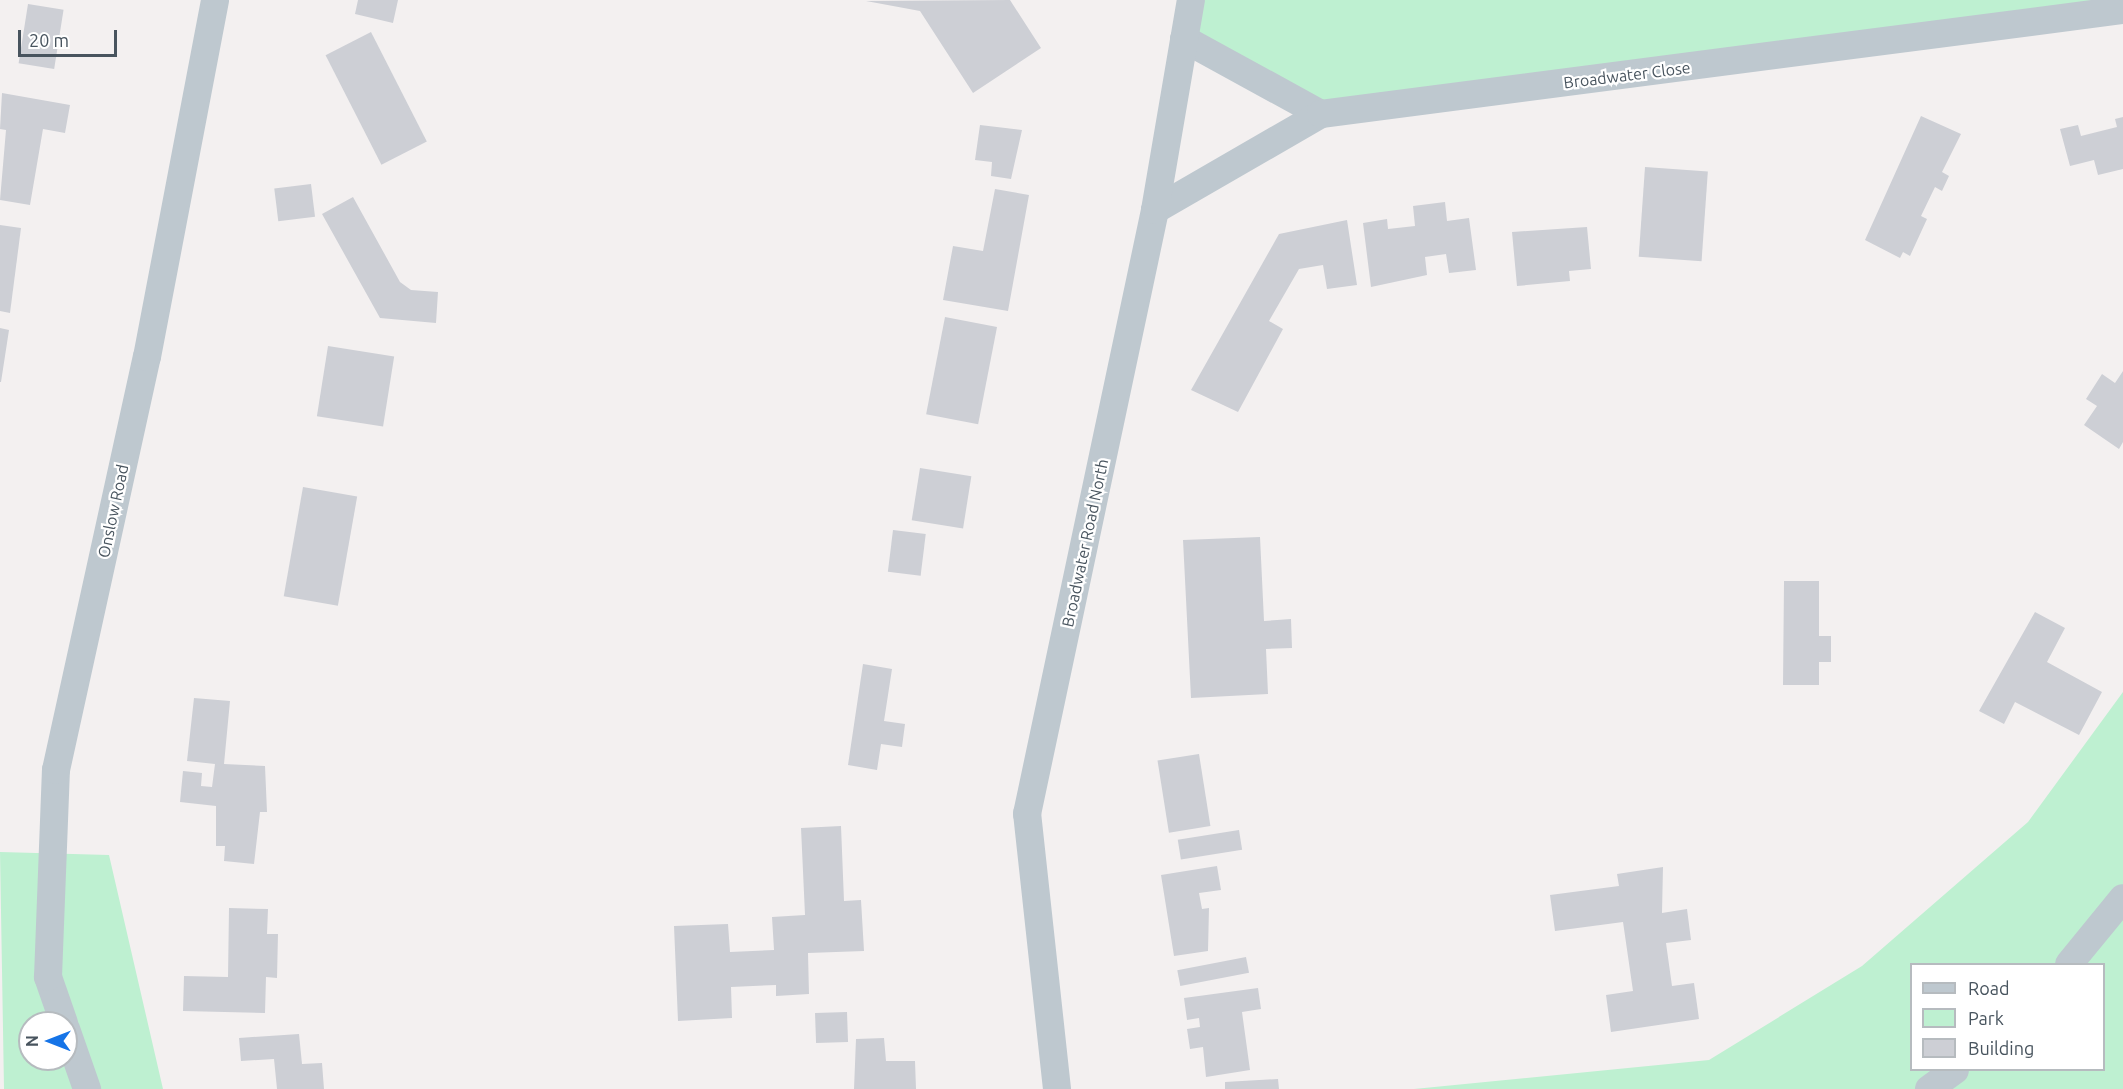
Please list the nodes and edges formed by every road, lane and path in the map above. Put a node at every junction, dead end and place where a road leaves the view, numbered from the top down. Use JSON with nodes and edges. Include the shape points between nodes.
{"nodes":[{"id":1,"x":215,"y":0,"type":"edge"},
{"id":2,"x":1191,"y":0,"type":"edge"},
{"id":3,"x":2123,"y":10,"type":"edge"},
{"id":4,"x":1184,"y":39,"type":"junction"},
{"id":5,"x":1321,"y":114,"type":"junction"},
{"id":6,"x":1155,"y":210,"type":"junction"},
{"id":7,"x":2123,"y":898,"type":"edge"},
{"id":8,"x":2070,"y":963,"type":"edge"},
{"id":9,"x":60,"y":1011,"type":"edge"},
{"id":10,"x":78,"y":1063,"type":"edge"},
{"id":11,"x":1954,"y":1071,"type":"edge"},
{"id":12,"x":87,"y":1089,"type":"edge"},
{"id":13,"x":1057,"y":1089,"type":"edge"},
{"id":14,"x":1929,"y":1089,"type":"edge"}],
"edges":[{"from":1,"to":9,"type":"street","name":"Onslow Road","via":[[147,357],[56,770],[48,977]]},
{"from":2,"to":4,"type":"street","name":"Broadwater Road North"},
{"from":3,"to":5,"type":"street","name":"Broadwater Close"},
{"from":4,"to":5,"type":"street"},
{"from":4,"to":6,"type":"street","name":"Broadwater Road North"},
{"from":5,"to":6,"type":"street","name":"Broadwater Close"},
{"from":6,"to":13,"type":"street","name":"Broadwater Road North","via":[[1027,814]]},
{"from":7,"to":8,"type":"street"},
{"from":10,"to":12,"type":"street"},
{"from":11,"to":14,"type":"street"}]}
